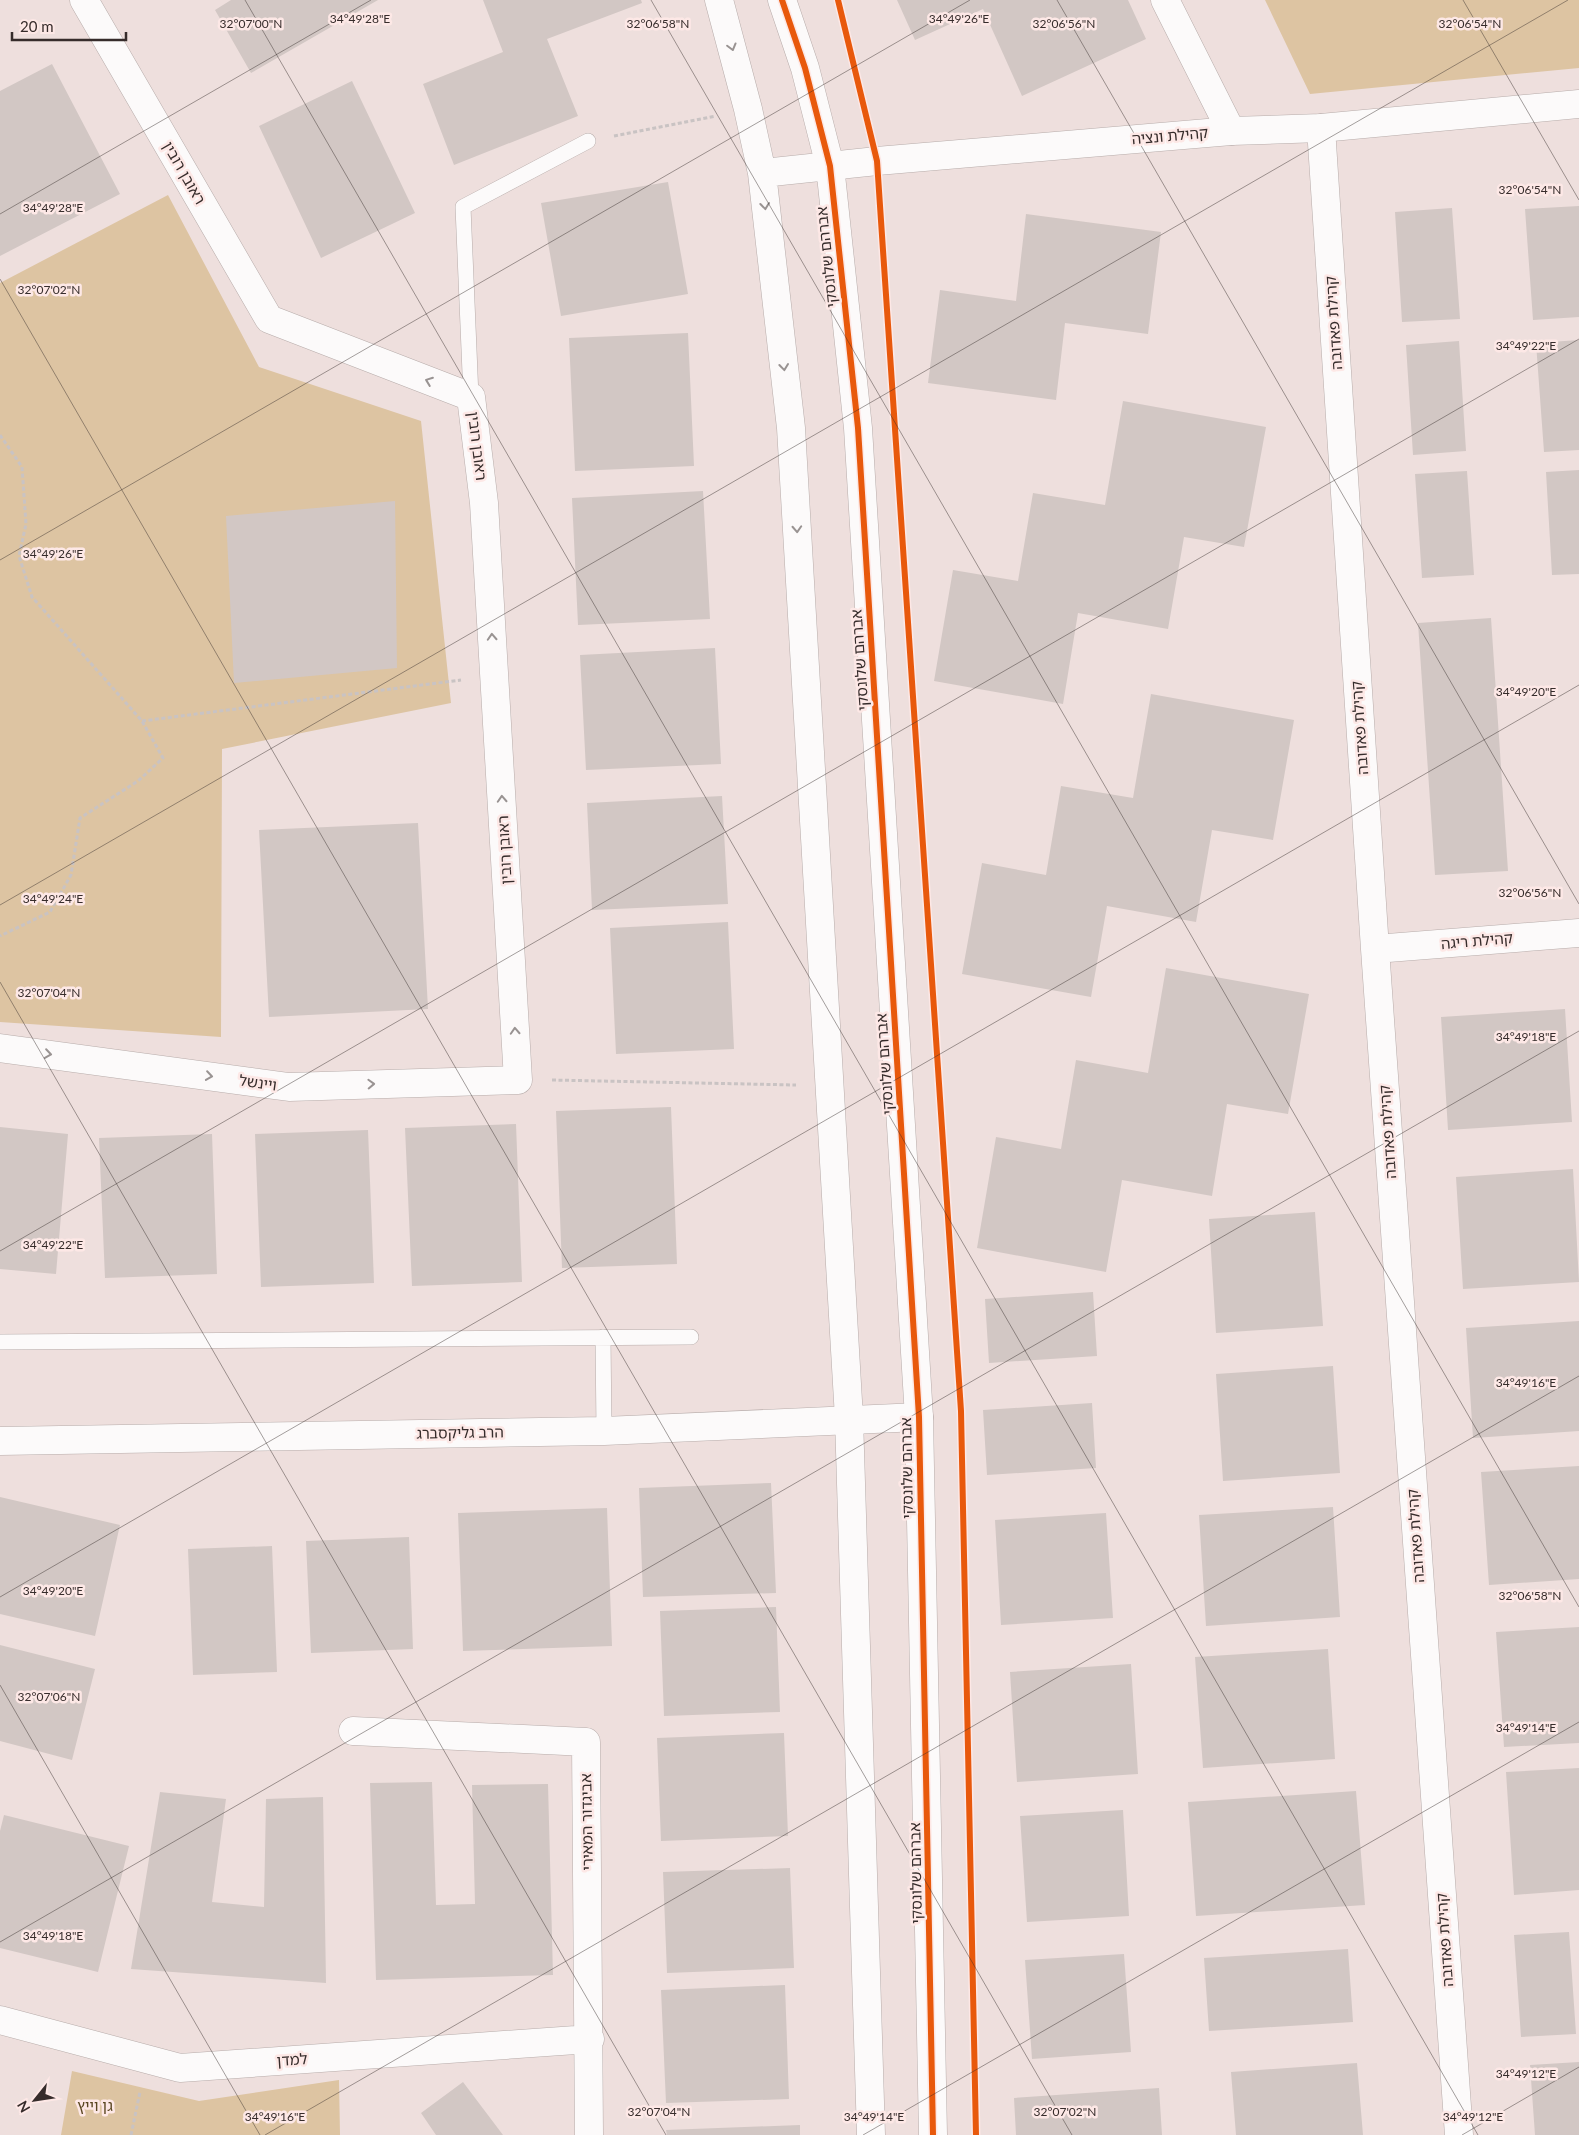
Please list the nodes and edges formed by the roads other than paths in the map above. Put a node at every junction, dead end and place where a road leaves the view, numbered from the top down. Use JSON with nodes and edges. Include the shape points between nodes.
{"nodes":[{"id":1,"x":84,"y":0,"type":"edge"},
{"id":2,"x":719,"y":0,"type":"edge"},
{"id":3,"x":782,"y":0,"type":"edge"},
{"id":4,"x":1164,"y":0,"type":"edge"},
{"id":5,"x":1579,"y":104,"type":"edge"},
{"id":6,"x":1321,"y":128,"type":"junction"},
{"id":7,"x":1231,"y":131,"type":"junction"},
{"id":8,"x":588,"y":141,"type":"road end"},
{"id":9,"x":830,"y":166,"type":"junction"},
{"id":10,"x":762,"y":173,"type":"junction"},
{"id":11,"x":471,"y":397,"type":"junction"},
{"id":12,"x":1579,"y":933,"type":"edge"},
{"id":13,"x":1375,"y":949,"type":"junction"},
{"id":14,"x":0,"y":1048,"type":"edge"},
{"id":15,"x":518,"y":1080,"type":"joint"},
{"id":16,"x":603,"y":1337,"type":"junction"},
{"id":17,"x":691,"y":1337,"type":"dead end"},
{"id":18,"x":0,"y":1342,"type":"edge"},
{"id":19,"x":919,"y":1416,"type":"junction"},
{"id":20,"x":849,"y":1418,"type":"junction"},
{"id":21,"x":604,"y":1431,"type":"junction"},
{"id":22,"x":0,"y":1441,"type":"edge"},
{"id":23,"x":353,"y":1731,"type":"dead end"},
{"id":24,"x":0,"y":2020,"type":"edge"},
{"id":25,"x":590,"y":2039,"type":"junction"},
{"id":26,"x":589,"y":2135,"type":"edge"},
{"id":27,"x":871,"y":2135,"type":"edge"},
{"id":28,"x":933,"y":2135,"type":"edge"},
{"id":29,"x":1459,"y":2135,"type":"edge"}],
"edges":[{"from":11,"to":1,"type":"street","name":"ראובן רובין","one_way":true,"via":[[269,319]]},
{"from":2,"to":10,"type":"street","one_way":true},
{"from":3,"to":9,"type":"street","name":"אברהם שלונסקי","via":[[805,68]]},
{"from":4,"to":7,"type":"street"},
{"from":5,"to":6,"type":"street","name":"קהילת ונציה"},
{"from":6,"to":7,"type":"street","name":"קהילת ונציה"},
{"from":6,"to":13,"type":"street","name":"קהילת פאדובה"},
{"from":7,"to":9,"type":"street","name":"קהילת ונציה"},
{"from":8,"to":11,"type":"lane","via":[[463,207]]},
{"from":9,"to":10,"type":"street","name":"קהילת ונציה"},
{"from":9,"to":19,"type":"street","name":"אברהם שלונסקי","via":[[858,428]]},
{"from":10,"to":20,"type":"street","one_way":true,"via":[[791,428]]},
{"from":15,"to":11,"type":"street","name":"ראובן רובין","one_way":true,"via":[[484,503]]},
{"from":12,"to":13,"type":"street","name":"קהילת ריגה"},
{"from":13,"to":29,"type":"street","name":"קהילת פאדובה"},
{"from":14,"to":15,"type":"street","name":"ויינשל","one_way":true,"via":[[289,1087]]},
{"from":16,"to":17,"type":"lane"},
{"from":16,"to":18,"type":"lane"},
{"from":16,"to":21,"type":"lane"},
{"from":19,"to":20,"type":"street","name":"הרב גליקסברג"},
{"from":19,"to":28,"type":"street","name":"אברהם שלונסקי"},
{"from":20,"to":21,"type":"street","name":"הרב גליקסברג"},
{"from":20,"to":27,"type":"street"},
{"from":21,"to":22,"type":"street","name":"הרב גליקסברג"},
{"from":23,"to":25,"type":"street","name":"אביגדור המאירי","via":[[586,1742]]},
{"from":24,"to":25,"type":"street","name":"למדן","via":[[180,2068]]},
{"from":25,"to":26,"type":"street","name":"אביגדור המאירי"}]}
